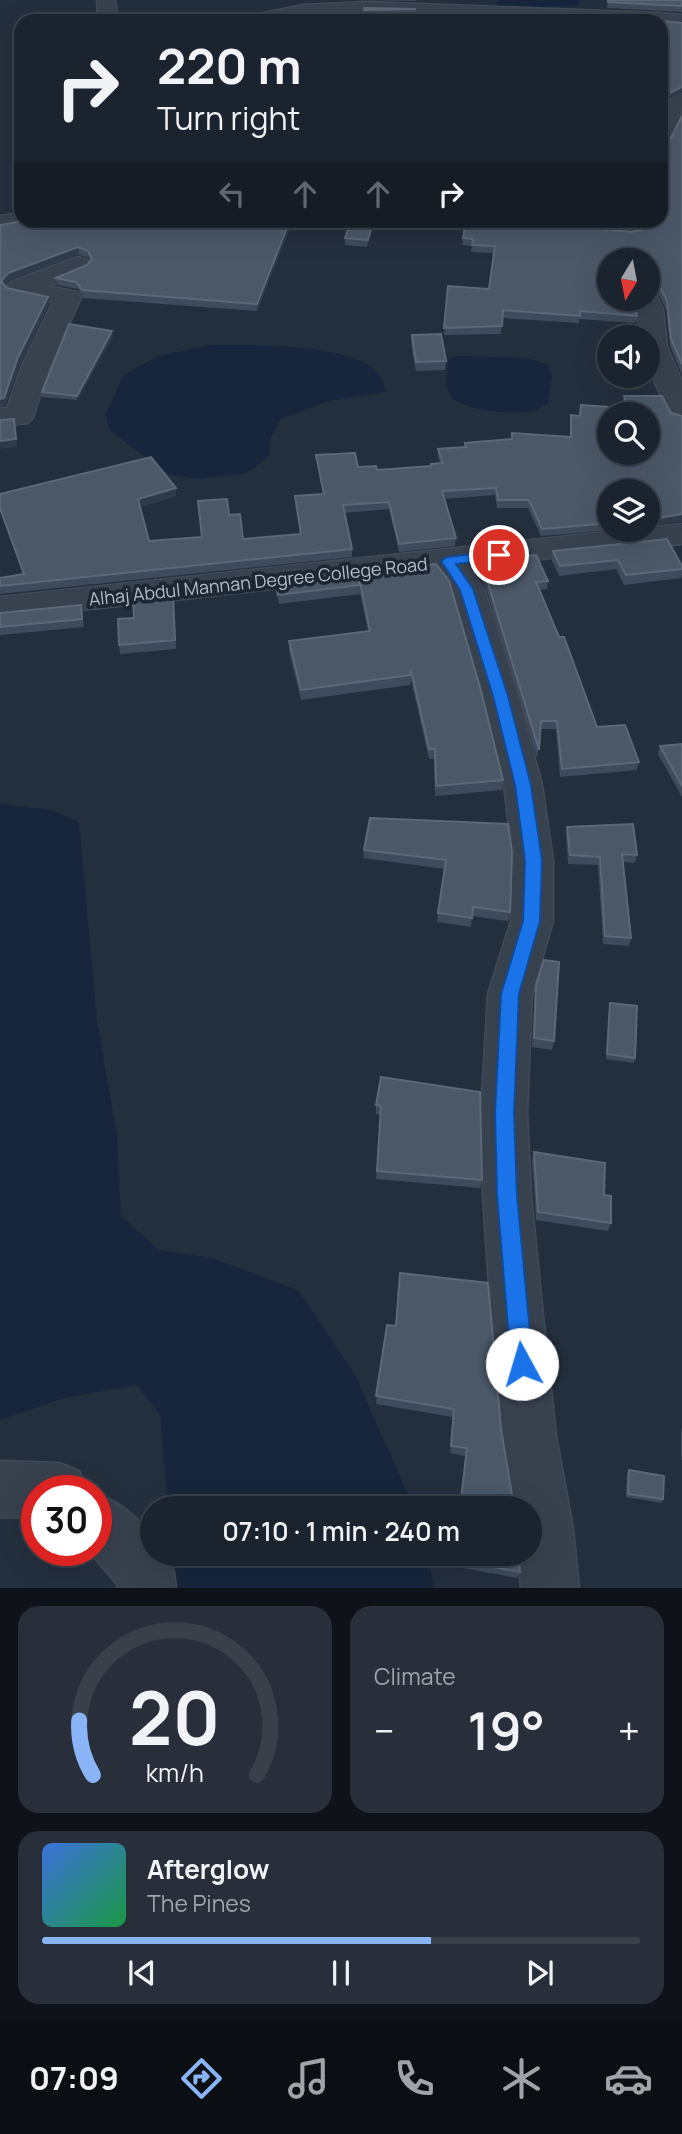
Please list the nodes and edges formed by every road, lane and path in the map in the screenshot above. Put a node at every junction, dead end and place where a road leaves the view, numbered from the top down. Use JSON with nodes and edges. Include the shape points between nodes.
{"nodes":[{"id":1,"x":273,"y":14,"type":"edge"},
{"id":2,"x":601,"y":14,"type":"edge"},
{"id":3,"x":682,"y":100,"type":"edge"},
{"id":4,"x":668,"y":122,"type":"edge"},
{"id":5,"x":588,"y":228,"type":"edge"},
{"id":6,"x":632,"y":234,"type":"edge"},
{"id":7,"x":78,"y":265,"type":"edge"},
{"id":8,"x":10,"y":292,"type":"edge"},
{"id":9,"x":650,"y":312,"type":"edge"},
{"id":10,"x":682,"y":413,"type":"edge"},
{"id":11,"x":0,"y":417,"type":"edge"},
{"id":12,"x":682,"y":534,"type":"edge"},
{"id":13,"x":447,"y":561,"type":"junction"},
{"id":14,"x":0,"y":608,"type":"edge"},
{"id":15,"x":0,"y":1489,"type":"edge"},
{"id":16,"x":21,"y":1490,"type":"edge"},
{"id":17,"x":112,"y":1534,"type":"edge"},
{"id":18,"x":147,"y":1588,"type":"edge"},
{"id":19,"x":550,"y":1588,"type":"edge"}],
"edges":[{"from":1,"to":2,"type":"street","via":[[346,8]]},
{"from":3,"to":4,"type":"street","via":[[671,110]]},
{"from":5,"to":6,"type":"street"},
{"from":7,"to":8,"type":"street"},
{"from":8,"to":11,"type":"street","via":[[68,298],[18,417]]},
{"from":9,"to":10,"type":"street","via":[[653,347]]},
{"from":12,"to":13,"type":"street","name":"Alhaj Abdul Mannan Degree College Road"},
{"from":13,"to":14,"type":"street","name":"Alhaj Abdul Mannan Degree College Road"},
{"from":13,"to":19,"type":"street","via":[[467,589],[500,696],[523,785],[533,860],[532,921],[510,994],[504,1113],[529,1436]]},
{"from":15,"to":16,"type":"street"},
{"from":17,"to":18,"type":"street","via":[[145,1572]]}]}
